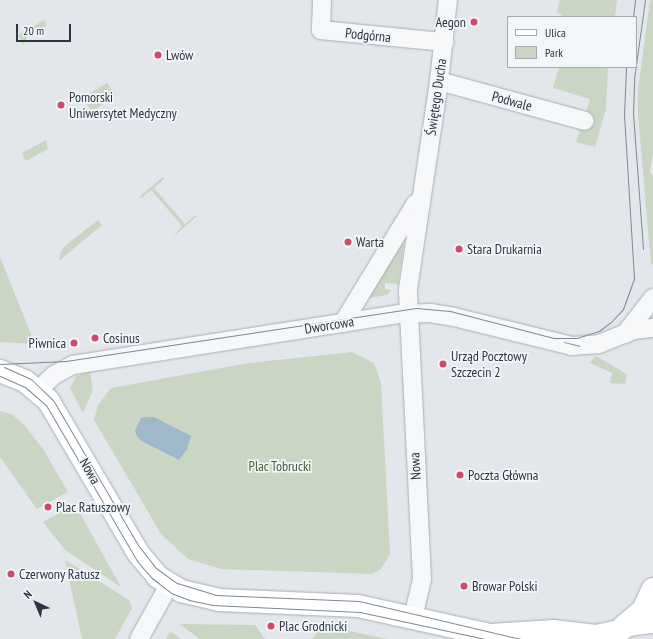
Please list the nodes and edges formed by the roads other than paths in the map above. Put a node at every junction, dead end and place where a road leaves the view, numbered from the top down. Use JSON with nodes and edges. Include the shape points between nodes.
{"nodes":[{"id":1,"x":322,"y":0,"type":"edge"},
{"id":2,"x":448,"y":0,"type":"edge"},
{"id":3,"x":444,"y":42,"type":"junction"},
{"id":4,"x":439,"y":81,"type":"junction"},
{"id":5,"x":585,"y":121,"type":"dead end"},
{"id":6,"x":421,"y":193,"type":"junction"},
{"id":7,"x":653,"y":298,"type":"edge"},
{"id":8,"x":408,"y":313,"type":"junction"},
{"id":9,"x":343,"y":323,"type":"junction"},
{"id":10,"x":653,"y":328,"type":"edge"},
{"id":11,"x":624,"y":334,"type":"junction"},
{"id":12,"x":0,"y":371,"type":"edge"},
{"id":13,"x":38,"y":390,"type":"junction"},
{"id":14,"x":169,"y":585,"type":"junction"},
{"id":15,"x":653,"y":589,"type":"edge"},
{"id":16,"x":414,"y":618,"type":"junction"},
{"id":17,"x":653,"y":622,"type":"edge"},
{"id":18,"x":615,"y":633,"type":"edge"},
{"id":19,"x":537,"y":635,"type":"edge"},
{"id":20,"x":493,"y":637,"type":"edge"},
{"id":21,"x":139,"y":639,"type":"edge"}],
"edges":[{"from":1,"to":3,"type":"street","name":"Podgórna","via":[[321,30]]},
{"from":2,"to":3,"type":"street","name":"Świętego Ducha"},
{"from":3,"to":4,"type":"street","name":"Świętego Ducha"},
{"from":4,"to":5,"type":"street","name":"Podwale"},
{"from":4,"to":6,"type":"street","name":"Świętego Ducha"},
{"from":6,"to":8,"type":"street","name":"Świętego Ducha","via":[[408,289]]},
{"from":6,"to":9,"type":"street","name":"Świętego Ducha"},
{"from":7,"to":11,"type":"street","name":"Dworcowa"},
{"from":8,"to":9,"type":"street","name":"Dworcowa"},
{"from":8,"to":11,"type":"street","name":"Dworcowa","via":[[454,317],[572,346],[599,344]]},
{"from":8,"to":16,"type":"street","name":"Nowa","via":[[422,579]]},
{"from":9,"to":13,"type":"street","name":"Dworcowa","via":[[73,365],[54,375]]},
{"from":10,"to":11,"type":"street","name":"Dworcowa","via":[[638,329]]},
{"from":12,"to":13,"type":"street","name":"Nowa","via":[[23,379]]},
{"from":13,"to":14,"type":"street","name":"Nowa","via":[[58,414],[138,553],[153,572]]},
{"from":14,"to":16,"type":"street","name":"Nowa","via":[[193,596],[212,600],[343,604]]},
{"from":14,"to":21,"type":"street"},
{"from":15,"to":18,"type":"street","via":[[643,610]]},
{"from":16,"to":20,"type":"street","name":"Nowa"},
{"from":17,"to":18,"type":"street","name":"Nowa"},
{"from":18,"to":19,"type":"street","name":"Nowa","via":[[587,636]]},
{"from":19,"to":20,"type":"street","name":"Nowa"}]}
